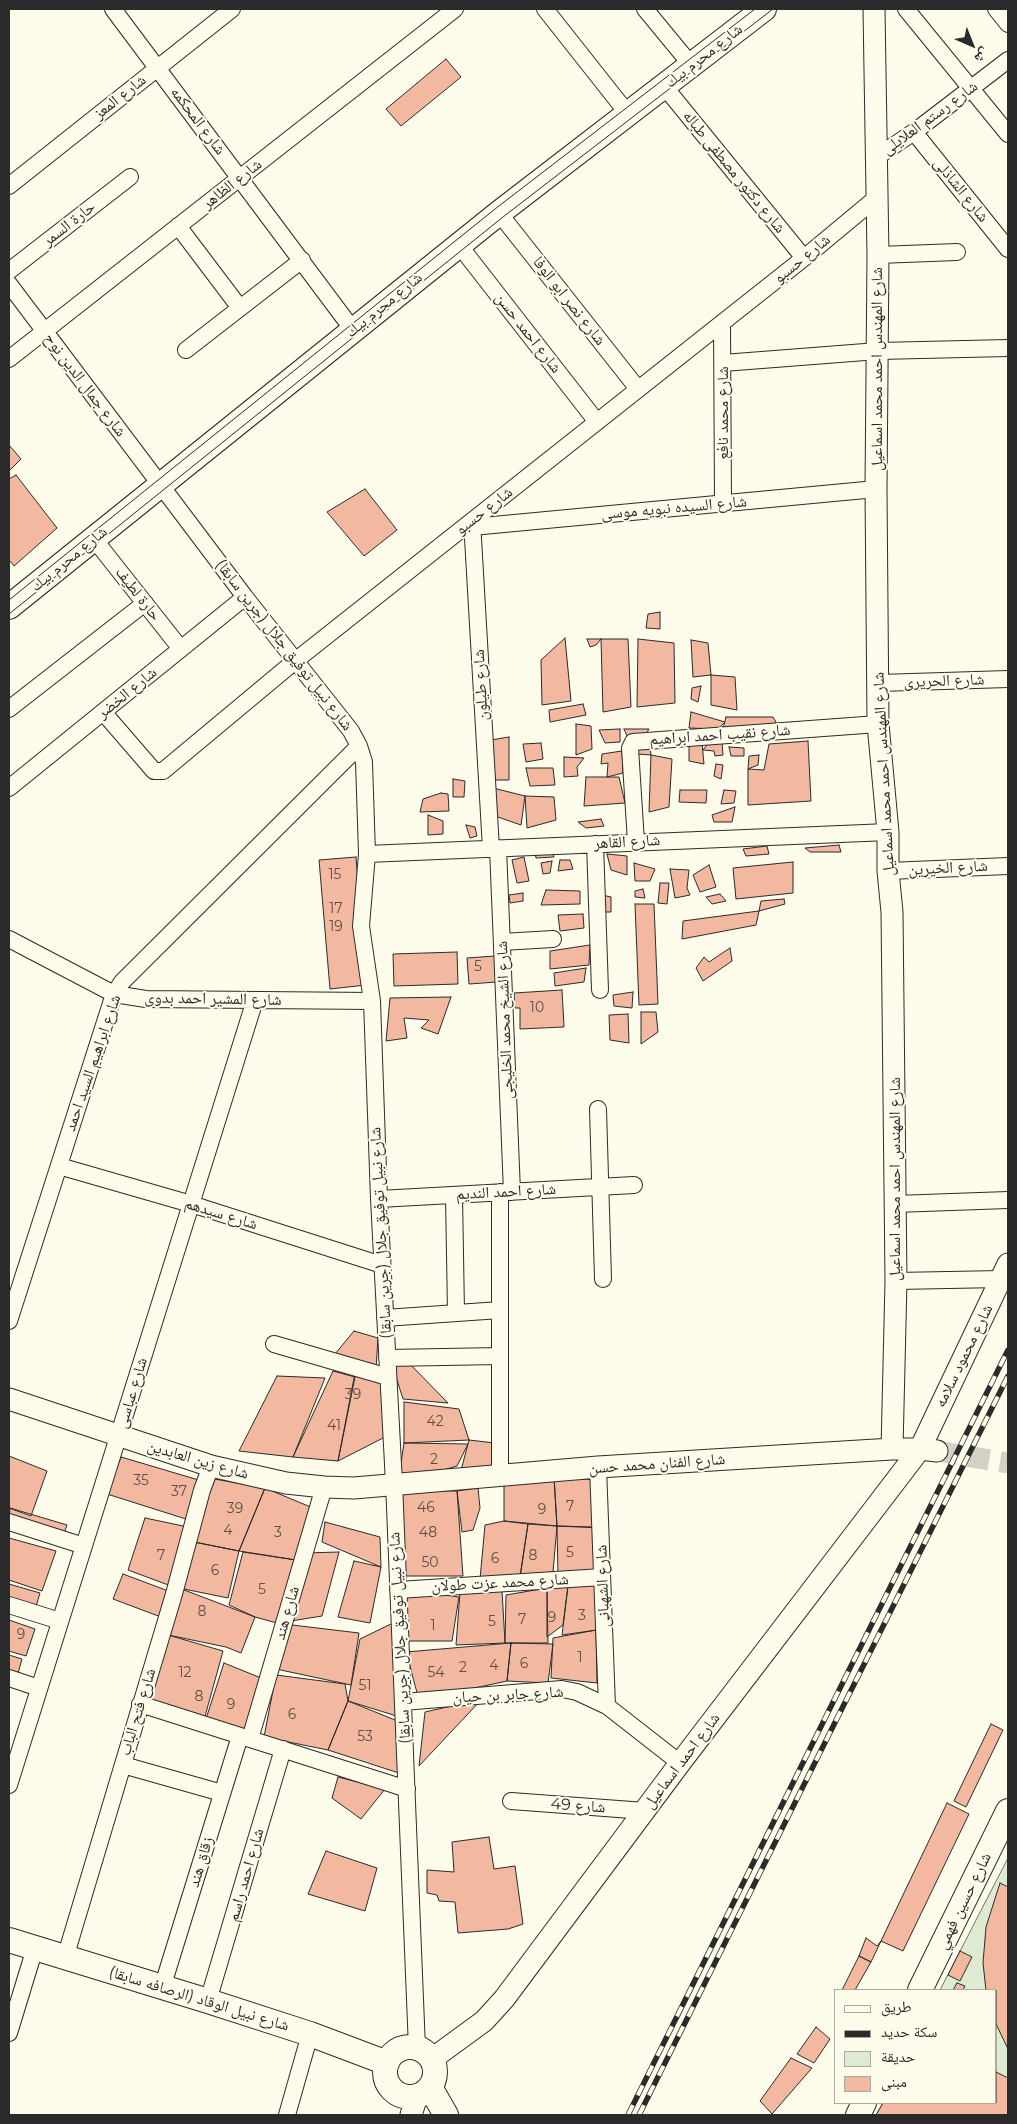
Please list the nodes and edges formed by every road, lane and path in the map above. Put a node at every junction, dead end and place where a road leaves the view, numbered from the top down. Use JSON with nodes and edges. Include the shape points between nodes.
{"nodes":[{"id":1,"x":114,"y":9,"type":"edge"},
{"id":2,"x":232,"y":9,"type":"edge"},
{"id":3,"x":455,"y":9,"type":"edge"},
{"id":4,"x":545,"y":9,"type":"edge"},
{"id":5,"x":645,"y":9,"type":"edge"},
{"id":6,"x":764,"y":9,"type":"edge"},
{"id":7,"x":874,"y":9,"type":"edge"},
{"id":8,"x":906,"y":9,"type":"edge"},
{"id":9,"x":996,"y":9,"type":"edge"},
{"id":10,"x":1008,"y":24,"type":"edge"},
{"id":11,"x":1008,"y":60,"type":"edge"},
{"id":12,"x":692,"y":66,"type":"junction"},
{"id":13,"x":158,"y":68,"type":"junction"},
{"id":14,"x":664,"y":86,"type":"junction"},
{"id":15,"x":972,"y":88,"type":"junction"},
{"id":16,"x":628,"y":114,"type":"junction"},
{"id":17,"x":914,"y":132,"type":"junction"},
{"id":18,"x":1008,"y":134,"type":"edge"},
{"id":19,"x":875,"y":158,"type":"junction"},
{"id":20,"x":130,"y":176,"type":"dead end"},
{"id":21,"x":240,"y":177,"type":"junction"},
{"id":22,"x":9,"y":186,"type":"edge"},
{"id":23,"x":876,"y":199,"type":"junction"},
{"id":24,"x":499,"y":212,"type":"junction"},
{"id":25,"x":178,"y":226,"type":"junction"},
{"id":26,"x":459,"y":245,"type":"junction"},
{"id":27,"x":1008,"y":249,"type":"edge"},
{"id":28,"x":957,"y":252,"type":"dead end"},
{"id":29,"x":878,"y":255,"type":"junction"},
{"id":30,"x":804,"y":258,"type":"junction"},
{"id":31,"x":302,"y":260,"type":"junction"},
{"id":32,"x":9,"y":271,"type":"edge"},
{"id":33,"x":9,"y":284,"type":"edge"},
{"id":34,"x":240,"y":308,"type":"junction"},
{"id":35,"x":722,"y":322,"type":"junction"},
{"id":36,"x":353,"y":330,"type":"junction"},
{"id":37,"x":44,"y":331,"type":"junction"},
{"id":38,"x":1008,"y":348,"type":"edge"},
{"id":39,"x":186,"y":350,"type":"dead end"},
{"id":40,"x":878,"y":351,"type":"junction"},
{"id":41,"x":9,"y":359,"type":"edge"},
{"id":42,"x":723,"y":363,"type":"junction"},
{"id":43,"x":638,"y":389,"type":"junction"},
{"id":44,"x":597,"y":422,"type":"junction"},
{"id":45,"x":162,"y":486,"type":"junction"},
{"id":46,"x":876,"y":489,"type":"junction"},
{"id":47,"x":723,"y":503,"type":"junction"},
{"id":48,"x":472,"y":524,"type":"junction"},
{"id":49,"x":94,"y":539,"type":"junction"},
{"id":50,"x":245,"y":597,"type":"junction"},
{"id":51,"x":145,"y":603,"type":"junction"},
{"id":52,"x":9,"y":607,"type":"edge"},
{"id":53,"x":182,"y":649,"type":"junction"},
{"id":54,"x":295,"y":661,"type":"junction"},
{"id":55,"x":1008,"y":679,"type":"edge"},
{"id":56,"x":879,"y":683,"type":"junction"},
{"id":57,"x":9,"y":709,"type":"edge"},
{"id":58,"x":103,"y":712,"type":"junction"},
{"id":59,"x":878,"y":724,"type":"junction"},
{"id":60,"x":359,"y":746,"type":"junction"},
{"id":61,"x":10,"y":786,"type":"edge"},
{"id":62,"x":888,"y":832,"type":"junction"},
{"id":63,"x":636,"y":842,"type":"junction"},
{"id":64,"x":595,"y":844,"type":"junction"},
{"id":65,"x":494,"y":848,"type":"junction"},
{"id":66,"x":366,"y":854,"type":"junction"},
{"id":67,"x":1008,"y":866,"type":"edge"},
{"id":68,"x":888,"y":871,"type":"junction"},
{"id":69,"x":9,"y":939,"type":"edge"},
{"id":70,"x":553,"y":939,"type":"dead end"},
{"id":71,"x":502,"y":942,"type":"junction"},
{"id":72,"x":600,"y":990,"type":"dead end"},
{"id":73,"x":114,"y":994,"type":"junction"},
{"id":74,"x":255,"y":1000,"type":"junction"},
{"id":75,"x":372,"y":1002,"type":"junction"},
{"id":76,"x":598,"y":1110,"type":"dead end"},
{"id":77,"x":59,"y":1166,"type":"junction"},
{"id":78,"x":634,"y":1185,"type":"dead end"},
{"id":79,"x":600,"y":1186,"type":"junction"},
{"id":80,"x":506,"y":1192,"type":"junction"},
{"id":81,"x":454,"y":1195,"type":"junction"},
{"id":82,"x":379,"y":1199,"type":"junction"},
{"id":83,"x":1008,"y":1200,"type":"edge"},
{"id":84,"x":191,"y":1204,"type":"junction"},
{"id":85,"x":895,"y":1204,"type":"junction"},
{"id":86,"x":382,"y":1265,"type":"junction"},
{"id":87,"x":1005,"y":1271,"type":"edge"},
{"id":88,"x":603,"y":1279,"type":"dead end"},
{"id":89,"x":896,"y":1281,"type":"junction"},
{"id":90,"x":500,"y":1310,"type":"junction"},
{"id":91,"x":456,"y":1313,"type":"junction"},
{"id":92,"x":385,"y":1318,"type":"junction"},
{"id":93,"x":9,"y":1321,"type":"edge"},
{"id":94,"x":274,"y":1344,"type":"dead end"},
{"id":95,"x":500,"y":1356,"type":"junction"},
{"id":96,"x":387,"y":1358,"type":"junction"},
{"id":97,"x":388,"y":1377,"type":"junction"},
{"id":98,"x":9,"y":1399,"type":"edge"},
{"id":99,"x":118,"y":1437,"type":"junction"},
{"id":100,"x":892,"y":1449,"type":"junction"},
{"id":101,"x":929,"y":1450,"type":"junction"},
{"id":102,"x":211,"y":1466,"type":"junction"},
{"id":103,"x":598,"y":1467,"type":"junction"},
{"id":104,"x":500,"y":1475,"type":"junction"},
{"id":105,"x":394,"y":1483,"type":"junction"},
{"id":106,"x":324,"y":1487,"type":"junction"},
{"id":107,"x":9,"y":1522,"type":"edge"},
{"id":108,"x":84,"y":1546,"type":"junction"},
{"id":109,"x":602,"y":1577,"type":"junction"},
{"id":110,"x":398,"y":1590,"type":"junction"},
{"id":111,"x":9,"y":1605,"type":"edge"},
{"id":112,"x":60,"y":1621,"type":"junction"},
{"id":113,"x":9,"y":1678,"type":"edge"},
{"id":114,"x":39,"y":1688,"type":"junction"},
{"id":115,"x":403,"y":1702,"type":"junction"},
{"id":116,"x":140,"y":1704,"type":"junction"},
{"id":117,"x":607,"y":1706,"type":"junction"},
{"id":118,"x":245,"y":1737,"type":"junction"},
{"id":119,"x":283,"y":1749,"type":"junction"},
{"id":120,"x":13,"y":1757,"type":"edge"},
{"id":121,"x":680,"y":1763,"type":"junction"},
{"id":122,"x":123,"y":1765,"type":"junction"},
{"id":123,"x":9,"y":1785,"type":"edge"},
{"id":124,"x":407,"y":1789,"type":"junction"},
{"id":125,"x":222,"y":1793,"type":"junction"},
{"id":126,"x":511,"y":1801,"type":"dead end"},
{"id":127,"x":644,"y":1811,"type":"junction"},
{"id":128,"x":1008,"y":1811,"type":"edge"},
{"id":129,"x":9,"y":1940,"type":"edge"},
{"id":130,"x":35,"y":1948,"type":"junction"},
{"id":131,"x":65,"y":1958,"type":"junction"},
{"id":132,"x":162,"y":1988,"type":"junction"},
{"id":133,"x":920,"y":1989,"type":"edge"},
{"id":134,"x":208,"y":2001,"type":"junction"},
{"id":135,"x":9,"y":2033,"type":"edge"},
{"id":136,"x":310,"y":2034,"type":"junction"},
{"id":137,"x":424,"y":2053,"type":"junction"},
{"id":138,"x":387,"y":2063,"type":"junction"},
{"id":139,"x":419,"y":2100,"type":"edge"},
{"id":140,"x":287,"y":2115,"type":"edge"},
{"id":141,"x":446,"y":2115,"type":"edge"}],
"edges":[{"from":1,"to":13,"type":"street","name":"شارع المحكمه"},
{"from":2,"to":13,"type":"street","name":"شارع المعز"},
{"from":3,"to":21,"type":"street","name":"شارع الظاهر"},
{"from":4,"to":16,"type":"street"},
{"from":5,"to":12,"type":"street"},
{"from":6,"to":12,"type":"main road","name":"شارع محرم بيك"},
{"from":7,"to":19,"type":"street","name":"شارع المهندس احمد محمد اسماعيل"},
{"from":8,"to":15,"type":"street"},
{"from":9,"to":10,"type":"street"},
{"from":11,"to":15,"type":"street","name":"شارع رستم العلايلى"},
{"from":12,"to":14,"type":"main road","name":"شارع محرم بيك"},
{"from":13,"to":21,"type":"street","name":"شارع المحكمه"},
{"from":13,"to":22,"type":"street","name":"شارع المعز"},
{"from":14,"to":16,"type":"main road","name":"شارع محرم بيك"},
{"from":14,"to":30,"type":"street","name":"شارع دكتور مصطفى طباله"},
{"from":15,"to":17,"type":"street","name":"شارع رستم العلايلى"},
{"from":15,"to":18,"type":"street"},
{"from":16,"to":24,"type":"main road","name":"شارع محرم بيك"},
{"from":17,"to":19,"type":"street","name":"شارع رستم العلايلى"},
{"from":17,"to":27,"type":"street","name":"شارع الشاذلى"},
{"from":19,"to":23,"type":"street","name":"شارع المهندس احمد محمد اسماعيل"},
{"from":20,"to":32,"type":"street","name":"حارة السمر"},
{"from":21,"to":25,"type":"street","name":"شارع الظاهر"},
{"from":21,"to":31,"type":"street","name":"شارع المحكمه"},
{"from":23,"to":29,"type":"street","name":"شارع المهندس احمد محمد اسماعيل"},
{"from":23,"to":30,"type":"street","name":"شارع حسبو"},
{"from":24,"to":26,"type":"main road","name":"شارع محرم بيك"},
{"from":24,"to":43,"type":"street","name":"شارع نصر ابو الوفا"},
{"from":25,"to":34,"type":"street"},
{"from":25,"to":37,"type":"street","name":"شارع الظاهر"},
{"from":26,"to":36,"type":"main road","name":"شارع محرم بيك"},
{"from":26,"to":44,"type":"street","name":"شارع احمد حسن"},
{"from":28,"to":29,"type":"street"},
{"from":29,"to":40,"type":"street","name":"شارع المهندس احمد محمد اسماعيل"},
{"from":30,"to":35,"type":"street","name":"شارع حسبو"},
{"from":31,"to":34,"type":"street"},
{"from":31,"to":36,"type":"street","name":"شارع المحكمه"},
{"from":33,"to":37,"type":"street","name":"شارع جمال الدين نوح"},
{"from":34,"to":39,"type":"street"},
{"from":35,"to":42,"type":"street","name":"شارع محمد نافع"},
{"from":35,"to":43,"type":"street","name":"شارع حسبو"},
{"from":36,"to":45,"type":"main road","name":"شارع محرم بيك"},
{"from":37,"to":41,"type":"street","name":"شارع الظاهر"},
{"from":37,"to":45,"type":"street","name":"شارع جمال الدين نوح"},
{"from":38,"to":40,"type":"street"},
{"from":40,"to":42,"type":"street"},
{"from":40,"to":46,"type":"street","name":"شارع المهندس احمد محمد اسماعيل"},
{"from":42,"to":47,"type":"street","name":"شارع محمد نافع"},
{"from":43,"to":44,"type":"street","name":"شارع حسبو"},
{"from":44,"to":48,"type":"street","name":"شارع حسبو"},
{"from":45,"to":49,"type":"main road","name":"شارع محرم بيك"},
{"from":45,"to":50,"type":"street","name":"شارع نبيل توفيق جلال (جرين سابقا)"},
{"from":46,"to":47,"type":"street","name":"شارع السيده نبويه موسى"},
{"from":46,"to":56,"type":"street","name":"شارع المهندس احمد محمد اسماعيل"},
{"from":47,"to":48,"type":"street","name":"شارع السيده نبويه موسى"},
{"from":48,"to":54,"type":"street","name":"شارع حسبو"},
{"from":48,"to":65,"type":"street","name":"شارع طيلون"},
{"from":49,"to":51,"type":"street","name":"حارة لطيف"},
{"from":49,"to":52,"type":"main road","name":"شارع محرم بيك"},
{"from":50,"to":53,"type":"street","name":"شارع الخضر"},
{"from":50,"to":54,"type":"street","name":"شارع نبيل توفيق جلال (جرين سابقا)"},
{"from":51,"to":53,"type":"street","name":"حارة لطيف"},
{"from":51,"to":57,"type":"street"},
{"from":53,"to":58,"type":"street","name":"شارع الخضر"},
{"from":54,"to":58,"type":"street","name":"شارع حسبو","via":[[161,772],[154,771]]},
{"from":54,"to":60,"type":"street","name":"شارع نبيل توفيق جلال (جرين سابقا)","via":[[351,731]]},
{"from":55,"to":56,"type":"street","name":"شارع الحريرى"},
{"from":56,"to":59,"type":"street","name":"شارع المهندس احمد محمد اسماعيل"},
{"from":58,"to":61,"type":"street","name":"شارع الخضر"},
{"from":59,"to":62,"type":"street","name":"شارع المهندس احمد محمد اسماعيل"},
{"from":59,"to":63,"type":"street","name":"شارع نقيب احمد ابراهيم","via":[[634,742],[630,748]]},
{"from":60,"to":66,"type":"street","name":"شارع نبيل توفيق جلال (جرين سابقا)","via":[[364,762]]},
{"from":60,"to":73,"type":"street","name":"شارع ابراهيم السيد احمد","via":[[122,982]]},
{"from":62,"to":63,"type":"street","name":"شارع القاهر"},
{"from":62,"to":68,"type":"street","name":"شارع المهندس احمد محمد اسماعيل"},
{"from":63,"to":64,"type":"street","name":"شارع القاهر"},
{"from":64,"to":65,"type":"street","name":"شارع القاهر"},
{"from":64,"to":72,"type":"street"},
{"from":65,"to":66,"type":"street","name":"شارع القاهر"},
{"from":65,"to":71,"type":"street","name":"شارع الشيخ محمد الخليجى"},
{"from":66,"to":75,"type":"street","name":"شارع نبيل توفيق جلال (جرين سابقا)","via":[[362,926]]},
{"from":67,"to":68,"type":"street","name":"شارع الخيرين"},
{"from":68,"to":85,"type":"street","name":"شارع المهندس احمد محمد اسماعيل","via":[[892,912]]},
{"from":69,"to":73,"type":"street","name":"شارع المشير احمد بدوى"},
{"from":70,"to":71,"type":"street"},
{"from":71,"to":80,"type":"street","name":"شارع الشيخ محمد الخليجى"},
{"from":73,"to":74,"type":"street","name":"شارع المشير احمد بدوى","via":[[146,999]]},
{"from":73,"to":77,"type":"street","name":"شارع ابراهيم السيد احمد"},
{"from":74,"to":75,"type":"street","name":"شارع المشير احمد بدوى"},
{"from":74,"to":84,"type":"street","name":"شارع عباسى"},
{"from":75,"to":82,"type":"street","name":"شارع نبيل توفيق جلال (جرين سابقا)"},
{"from":76,"to":79,"type":"street"},
{"from":77,"to":84,"type":"street","name":"شارع سيدهم"},
{"from":77,"to":93,"type":"street","name":"شارع ابراهيم السيد احمد"},
{"from":78,"to":79,"type":"street","name":"شارع احمد النديم"},
{"from":79,"to":80,"type":"street","name":"شارع احمد النديم"},
{"from":79,"to":88,"type":"street"},
{"from":80,"to":81,"type":"street","name":"شارع احمد النديم"},
{"from":80,"to":90,"type":"street","name":"شارع الشيخ محمد الخليجى"},
{"from":81,"to":82,"type":"street","name":"شارع احمد النديم"},
{"from":81,"to":91,"type":"street"},
{"from":82,"to":86,"type":"street","name":"شارع نبيل توفيق جلال (جرين سابقا)"},
{"from":83,"to":85,"type":"street"},
{"from":84,"to":86,"type":"street","name":"شارع سيدهم"},
{"from":84,"to":99,"type":"street","name":"شارع عباسى"},
{"from":85,"to":89,"type":"street","name":"شارع المهندس احمد محمد اسماعيل"},
{"from":86,"to":92,"type":"street","name":"شارع نبيل توفيق جلال (جرين سابقا)"},
{"from":87,"to":89,"type":"street"},
{"from":87,"to":101,"type":"street","name":"شارع محمود سلامه"},
{"from":89,"to":100,"type":"street","name":"شارع المهندس احمد محمد اسماعيل"},
{"from":90,"to":91,"type":"street"},
{"from":90,"to":95,"type":"street","name":"شارع الشيخ محمد الخليجى"},
{"from":91,"to":92,"type":"street"},
{"from":92,"to":96,"type":"street","name":"شارع نبيل توفيق جلال (جرين سابقا)"},
{"from":94,"to":97,"type":"street"},
{"from":95,"to":96,"type":"street"},
{"from":95,"to":104,"type":"street","name":"شارع الشيخ محمد الخليجى"},
{"from":96,"to":97,"type":"street","name":"شارع نبيل توفيق جلال (جرين سابقا)"},
{"from":97,"to":105,"type":"street","name":"شارع نبيل توفيق جلال (جرين سابقا)"},
{"from":98,"to":99,"type":"street","name":"شارع زين العابدين"},
{"from":99,"to":102,"type":"street","name":"شارع زين العابدين"},
{"from":99,"to":108,"type":"street","name":"شارع عباسى"},
{"from":100,"to":101,"type":"street","name":"شارع الفنان محمد حسن"},
{"from":100,"to":103,"type":"street","name":"شارع الفنان محمد حسن"},
{"from":101,"to":121,"type":"street","name":"شارع احمد اسماعيل"},
{"from":102,"to":106,"type":"street","name":"شارع زين العابدين","via":[[286,1483]]},
{"from":102,"to":116,"type":"street","name":"شارع فتح الباب"},
{"from":103,"to":104,"type":"street","name":"شارع الفنان محمد حسن"},
{"from":103,"to":109,"type":"street","name":"شارع الشهبانى"},
{"from":104,"to":105,"type":"street","name":"شارع الفنان محمد حسن"},
{"from":105,"to":106,"type":"street","name":"شارع زين العابدين","via":[[354,1488]]},
{"from":105,"to":110,"type":"street","name":"شارع نبيل توفيق جلال (جرين سابقا)"},
{"from":106,"to":118,"type":"street","name":"شارع هند"},
{"from":107,"to":108,"type":"street"},
{"from":108,"to":112,"type":"street","name":"شارع عباسى"},
{"from":109,"to":110,"type":"street","name":"شارع محمد عزت طولان"},
{"from":109,"to":117,"type":"street","name":"شارع الشهبانى"},
{"from":110,"to":115,"type":"street","name":"شارع نبيل توفيق جلال (جرين سابقا)"},
{"from":111,"to":112,"type":"street"},
{"from":112,"to":114,"type":"street","name":"شارع عباسى"},
{"from":113,"to":114,"type":"street"},
{"from":114,"to":120,"type":"street","name":"شارع عباسى"},
{"from":115,"to":117,"type":"street","name":"شارع جابر بن حيان","via":[[562,1689],[592,1697]]},
{"from":115,"to":124,"type":"street","name":"شارع نبيل توفيق جلال (جرين سابقا)"},
{"from":116,"to":118,"type":"street"},
{"from":116,"to":122,"type":"street","name":"شارع فتح الباب"},
{"from":117,"to":121,"type":"street","name":"شارع جابر بن حيان"},
{"from":118,"to":119,"type":"street"},
{"from":118,"to":125,"type":"street","name":"زقاق هند"},
{"from":119,"to":124,"type":"street"},
{"from":119,"to":134,"type":"street","name":"شارع احمد راسم"},
{"from":120,"to":123,"type":"street","name":"شارع عباسى"},
{"from":121,"to":127,"type":"street","name":"شارع احمد اسماعيل"},
{"from":122,"to":125,"type":"street"},
{"from":122,"to":131,"type":"street","name":"شارع فتح الباب"},
{"from":124,"to":137,"type":"street","name":"شارع نبيل توفيق جلال (جرين سابقا)"},
{"from":125,"to":132,"type":"street","name":"زقاق هند"},
{"from":126,"to":127,"type":"street","name":"شارع 49"},
{"from":127,"to":137,"type":"street","name":"شارع احمد اسماعيل","via":[[504,1999],[484,2021]]},
{"from":128,"to":133,"type":"main road","name":"شارع حسين فهمي"},
{"from":129,"to":130,"type":"main road","name":"شارع نبيل الوقاد (الرصافه سابقا)"},
{"from":130,"to":131,"type":"main road","name":"شارع نبيل الوقاد (الرصافه سابقا)"},
{"from":130,"to":135,"type":"street"},
{"from":131,"to":132,"type":"main road","name":"شارع نبيل الوقاد (الرصافه سابقا)"},
{"from":132,"to":134,"type":"main road","name":"شارع نبيل الوقاد (الرصافه سابقا)"},
{"from":134,"to":136,"type":"main road","name":"شارع نبيل الوقاد (الرصافه سابقا)"},
{"from":136,"to":138,"type":"main road","name":"شارع نبيل الوقاد (الرصافه سابقا)"},
{"from":136,"to":140,"type":"street"},
{"from":137,"to":138,"type":"main road","via":[[400,2049]]},
{"from":137,"to":139,"type":"main road","via":[[435,2073]]},
{"from":138,"to":139,"type":"main road","via":[[386,2078],[394,2091]]},
{"from":139,"to":141,"type":"main road"}]}
